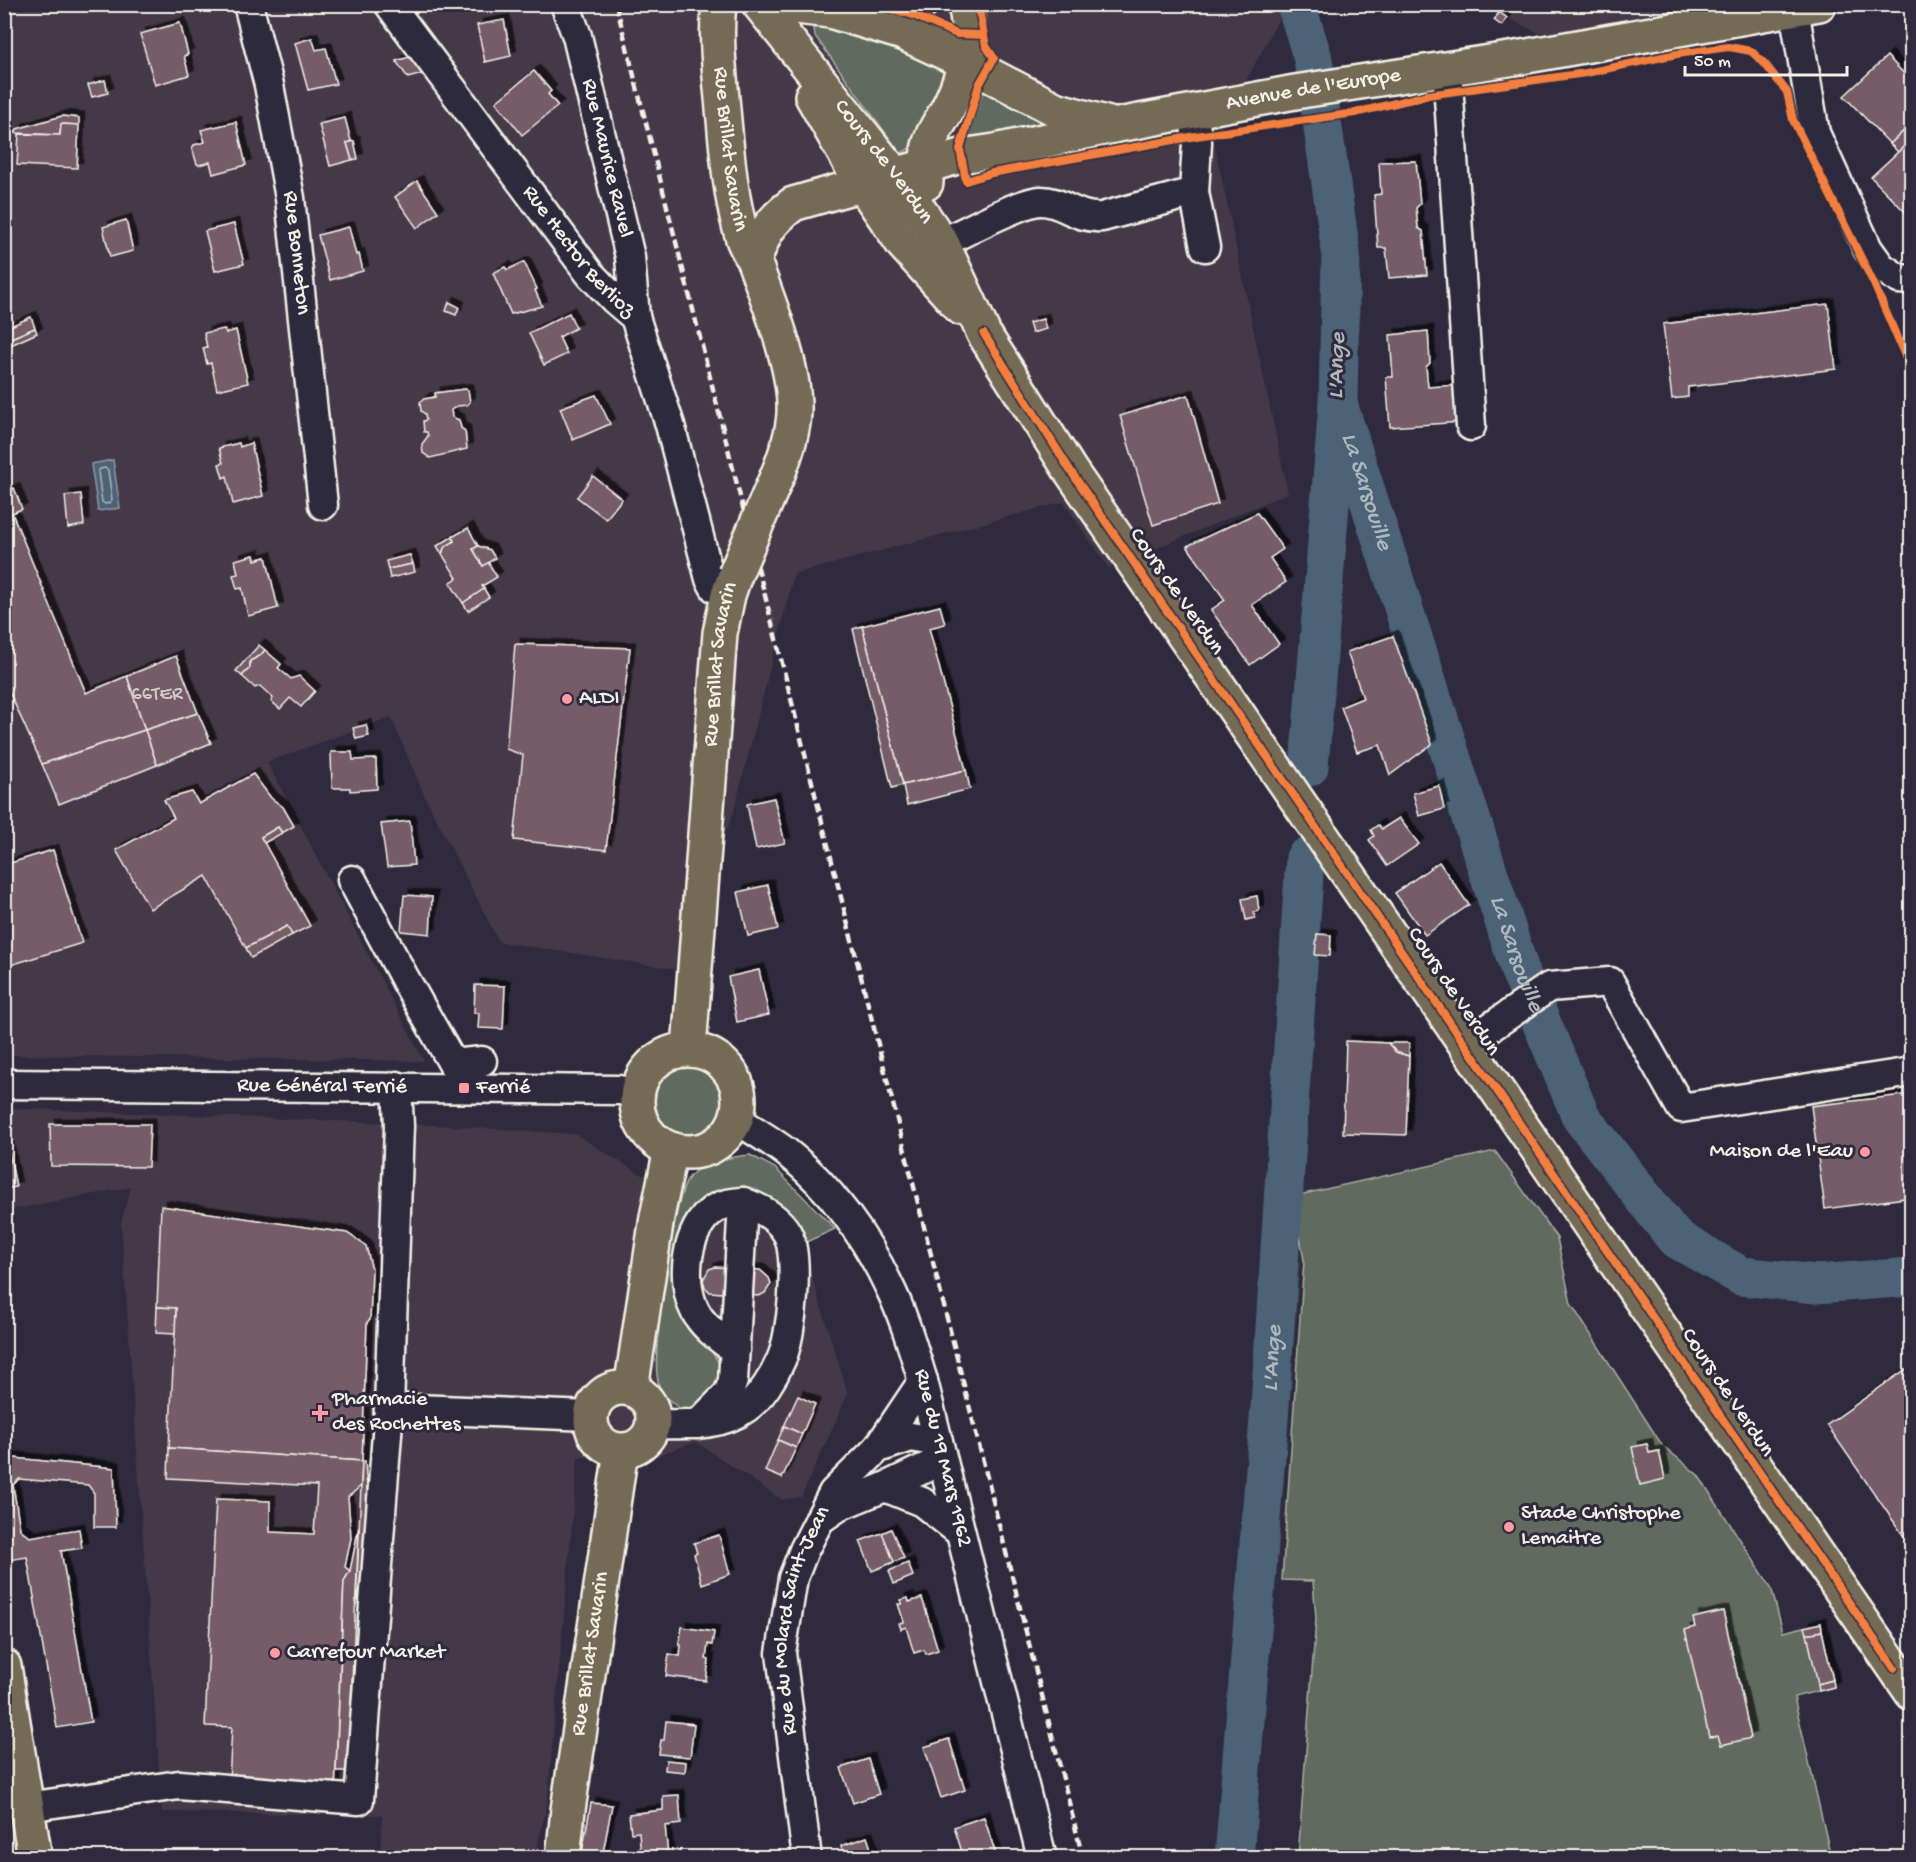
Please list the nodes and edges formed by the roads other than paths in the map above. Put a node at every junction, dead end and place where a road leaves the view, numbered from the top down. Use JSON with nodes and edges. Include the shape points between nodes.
{"nodes":[{"id":1,"x":248,"y":4,"type":"edge"},
{"id":2,"x":389,"y":4,"type":"edge"},
{"id":3,"x":565,"y":4,"type":"edge"},
{"id":4,"x":758,"y":4,"type":"edge"},
{"id":5,"x":771,"y":4,"type":"edge"},
{"id":6,"x":920,"y":4,"type":"edge"},
{"id":7,"x":965,"y":4,"type":"edge"},
{"id":8,"x":1793,"y":7,"type":"edge"},
{"id":9,"x":718,"y":19,"type":"edge"},
{"id":10,"x":903,"y":33,"type":"junction"},
{"id":11,"x":965,"y":62,"type":"junction"},
{"id":12,"x":1448,"y":68,"type":"junction"},
{"id":13,"x":1194,"y":111,"type":"junction"},
{"id":14,"x":1113,"y":126,"type":"junction"},
{"id":15,"x":910,"y":170,"type":"junction"},
{"id":16,"x":862,"y":184,"type":"junction"},
{"id":17,"x":1194,"y":192,"type":"junction"},
{"id":18,"x":934,"y":232,"type":"junction"},
{"id":19,"x":1205,"y":246,"type":"dead end"},
{"id":20,"x":754,"y":261,"type":"junction"},
{"id":21,"x":1911,"y":280,"type":"edge"},
{"id":22,"x":635,"y":317,"type":"junction"},
{"id":23,"x":984,"y":334,"type":"junction"},
{"id":24,"x":1471,"y":426,"type":"dead end"},
{"id":25,"x":323,"y":505,"type":"dead end"},
{"id":26,"x":731,"y":585,"type":"junction"},
{"id":27,"x":352,"y":880,"type":"dead end"},
{"id":28,"x":1466,"y":1044,"type":"junction"},
{"id":29,"x":689,"y":1049,"type":"junction"},
{"id":30,"x":465,"y":1072,"type":"junction"},
{"id":31,"x":1911,"y":1072,"type":"edge"},
{"id":32,"x":4,"y":1084,"type":"edge"},
{"id":33,"x":397,"y":1086,"type":"junction"},
{"id":34,"x":638,"y":1093,"type":"junction"},
{"id":35,"x":736,"y":1119,"type":"junction"},
{"id":36,"x":671,"y":1149,"type":"junction"},
{"id":37,"x":743,"y":1202,"type":"junction"},
{"id":38,"x":735,"y":1350,"type":"junction"},
{"id":39,"x":923,"y":1381,"type":"junction"},
{"id":40,"x":632,"y":1389,"type":"junction"},
{"id":41,"x":389,"y":1408,"type":"junction"},
{"id":42,"x":591,"y":1416,"type":"junction"},
{"id":43,"x":653,"y":1424,"type":"junction"},
{"id":44,"x":698,"y":1424,"type":"junction"},
{"id":45,"x":878,"y":1448,"type":"junction"},
{"id":46,"x":621,"y":1451,"type":"junction"},
{"id":47,"x":940,"y":1451,"type":"junction"},
{"id":48,"x":885,"y":1487,"type":"junction"},
{"id":49,"x":818,"y":1521,"type":"junction"},
{"id":50,"x":960,"y":1532,"type":"junction"},
{"id":51,"x":4,"y":1666,"type":"edge"},
{"id":52,"x":1911,"y":1693,"type":"edge"},
{"id":53,"x":27,"y":1807,"type":"junction"},
{"id":54,"x":35,"y":1857,"type":"edge"},
{"id":55,"x":563,"y":1857,"type":"edge"},
{"id":56,"x":807,"y":1857,"type":"edge"},
{"id":57,"x":1042,"y":1857,"type":"edge"}],
"edges":[{"from":1,"to":25,"type":"street","name":"Rue Bonneton","via":[[269,85],[290,198]]},
{"from":2,"to":22,"type":"street","name":"Rue Hector Berlioz","via":[[590,274]]},
{"from":3,"to":22,"type":"street","name":"Rue Maurice Ravel","via":[[577,36],[630,257]]},
{"from":4,"to":9,"type":"main road","name":"Rue Brillat Savarin"},
{"from":4,"to":15,"type":"main road","name":"Cours de Verdun"},
{"from":4,"to":16,"type":"main road","name":"Cours de Verdun"},
{"from":5,"to":10,"type":"main road","name":"Avenue de l'Europe","via":[[830,11]]},
{"from":6,"to":10,"type":"main road"},
{"from":7,"to":11,"type":"main road","via":[[969,34]]},
{"from":8,"to":12,"type":"main road","name":"Avenue de l'Europe"},
{"from":8,"to":21,"type":"street","via":[[1815,133],[1868,249],[1881,267],[1899,279]]},
{"from":9,"to":20,"type":"main road","name":"Rue Brillat Savarin","via":[[728,171],[743,240]]},
{"from":10,"to":11,"type":"main road","name":"Avenue de l'Europe"},
{"from":11,"to":14,"type":"main road","name":"Avenue de l'Europe","via":[[1055,110]]},
{"from":11,"to":15,"type":"main road","via":[[949,107]]},
{"from":12,"to":13,"type":"main road","name":"Avenue de l'Europe"},
{"from":12,"to":24,"type":"street"},
{"from":13,"to":14,"type":"main road","name":"Avenue de l'Europe"},
{"from":13,"to":17,"type":"street"},
{"from":14,"to":15,"type":"main road","name":"Avenue de l'Europe"},
{"from":15,"to":16,"type":"main road","name":"Avenue de l'Europe"},
{"from":15,"to":18,"type":"main road","name":"Cours de Verdun"},
{"from":16,"to":20,"type":"main road","name":"Rue Brillat Savarin","via":[[793,204],[774,218]]},
{"from":16,"to":23,"type":"main road","name":"Cours de Verdun","via":[[903,244]]},
{"from":17,"to":18,"type":"street","via":[[1090,218],[1041,201]]},
{"from":17,"to":19,"type":"street"},
{"from":18,"to":23,"type":"main road","name":"Cours de Verdun"},
{"from":20,"to":26,"type":"main road","name":"Rue Brillat Savarin","bridge":true,"via":[[787,360],[794,413],[788,449]]},
{"from":22,"to":26,"type":"street","name":"Rue Hector Berlioz","via":[[670,425],[710,579],[715,588]]},
{"from":23,"to":28,"type":"main road","name":"Cours de Verdun","via":[[1070,470]]},
{"from":26,"to":29,"type":"main road","name":"Rue Brillat Savarin","via":[[720,633]]},
{"from":27,"to":30,"type":"street","via":[[405,979]]},
{"from":28,"to":31,"type":"street","via":[[1549,987],[1610,982],[1681,1108]]},
{"from":28,"to":52,"type":"main road","name":"Cours de Verdun"},
{"from":29,"to":34,"type":"main road","via":[[658,1059],[647,1071]]},
{"from":29,"to":35,"type":"main road","via":[[716,1057],[730,1072],[739,1091]]},
{"from":30,"to":33,"type":"street","name":"Rue Général Ferrié"},
{"from":30,"to":34,"type":"street","name":"Rue Général Ferrié"},
{"from":32,"to":33,"type":"street","name":"Rue Général Ferrié"},
{"from":33,"to":41,"type":"street"},
{"from":34,"to":36,"type":"main road","via":[[644,1127],[652,1138]]},
{"from":35,"to":36,"type":"main road","via":[[728,1134],[714,1145],[698,1151]]},
{"from":35,"to":39,"type":"street","name":"Rue du 19 Mars 1962","via":[[787,1153],[842,1209],[889,1286]]},
{"from":36,"to":40,"type":"main road"},
{"from":37,"to":38,"type":"street"},
{"from":37,"to":38,"type":"street","via":[[724,1204],[710,1213],[699,1225],[688,1256],[687,1279],[697,1316]]},
{"from":37,"to":44,"type":"street","via":[[771,1215],[787,1233],[792,1246],[789,1335],[782,1360],[747,1408],[723,1421]]},
{"from":38,"to":44,"type":"street","via":[[728,1394]]},
{"from":39,"to":45,"type":"street"},
{"from":39,"to":47,"type":"street","name":"Rue du 19 Mars 1962"},
{"from":40,"to":42,"type":"main road","via":[[605,1393]]},
{"from":40,"to":43,"type":"main road","via":[[651,1407]]},
{"from":41,"to":42,"type":"street"},
{"from":41,"to":53,"type":"street","via":[[359,1800],[179,1785]]},
{"from":42,"to":46,"type":"main road","via":[[595,1436],[611,1449]]},
{"from":43,"to":44,"type":"street"},
{"from":43,"to":46,"type":"main road","via":[[645,1440]]},
{"from":45,"to":47,"type":"street","via":[[911,1437]]},
{"from":45,"to":49,"type":"street","via":[[833,1492]]},
{"from":46,"to":55,"type":"main road","name":"Rue Brillat Savarin"},
{"from":47,"to":48,"type":"street","name":"Rue du Molard Saint-Jean"},
{"from":47,"to":50,"type":"street","name":"Rue du 19 Mars 1962"},
{"from":48,"to":49,"type":"street","name":"Rue du Molard Saint-Jean","via":[[841,1505]]},
{"from":48,"to":50,"type":"street","via":[[922,1502]]},
{"from":49,"to":56,"type":"street","name":"Rue du Molard Saint-Jean","via":[[793,1578],[781,1653]]},
{"from":50,"to":57,"type":"street","name":"Rue du 19 Mars 1962"},
{"from":51,"to":53,"type":"main road"},
{"from":53,"to":54,"type":"main road"}]}
